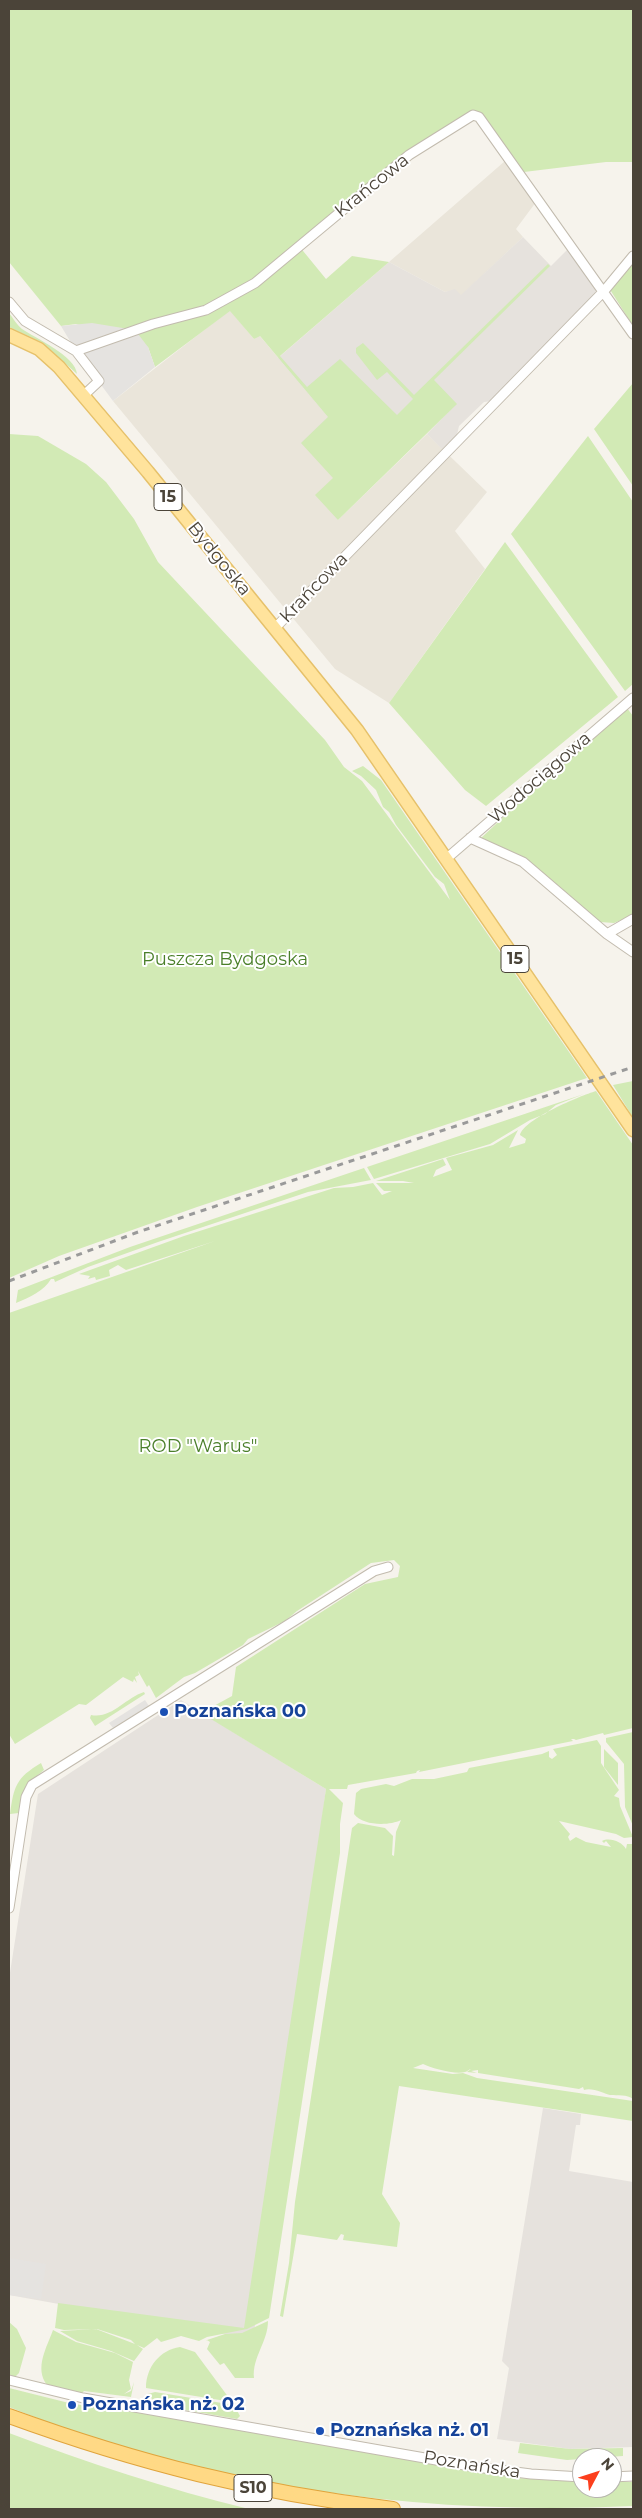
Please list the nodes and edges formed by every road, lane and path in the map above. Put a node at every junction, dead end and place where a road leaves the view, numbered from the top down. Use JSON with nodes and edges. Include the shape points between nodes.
{"nodes":[{"id":1,"x":633,"y":256,"type":"edge"},
{"id":2,"x":604,"y":291,"type":"junction"},
{"id":3,"x":9,"y":302,"type":"edge"},
{"id":4,"x":9,"y":334,"type":"edge"},
{"id":5,"x":633,"y":334,"type":"edge"},
{"id":6,"x":76,"y":351,"type":"junction"},
{"id":7,"x":84,"y":394,"type":"junction"},
{"id":8,"x":276,"y":628,"type":"junction"},
{"id":9,"x":633,"y":698,"type":"edge"},
{"id":10,"x":470,"y":838,"type":"junction"},
{"id":11,"x":446,"y":859,"type":"junction"},
{"id":12,"x":633,"y":919,"type":"edge"},
{"id":13,"x":607,"y":934,"type":"junction"},
{"id":14,"x":633,"y":952,"type":"edge"},
{"id":15,"x":633,"y":1130,"type":"edge"},
{"id":16,"x":388,"y":1567,"type":"dead end"},
{"id":17,"x":9,"y":1908,"type":"edge"},
{"id":18,"x":9,"y":2380,"type":"edge"},
{"id":19,"x":9,"y":2416,"type":"edge"},
{"id":20,"x":572,"y":2476,"type":"edge"},
{"id":21,"x":393,"y":2509,"type":"edge"}],
"edges":[{"from":1,"to":2,"type":"street","name":"Krańcowa"},
{"from":2,"to":5,"type":"street"},
{"from":2,"to":6,"type":"street","name":"Krańcowa","via":[[479,117],[473,115],[409,155],[247,288],[206,310],[153,324]]},
{"from":2,"to":8,"type":"street","name":"Krańcowa"},
{"from":3,"to":6,"type":"street","via":[[25,322]]},
{"from":4,"to":7,"type":"main road","name":"Bydgoska","number":"15","via":[[39,349]]},
{"from":6,"to":7,"type":"street","via":[[99,381]]},
{"from":7,"to":8,"type":"main road","name":"Bydgoska","number":"15"},
{"from":8,"to":11,"type":"main road","name":"Bydgoska","number":"15","via":[[374,754]]},
{"from":9,"to":10,"type":"street","name":"Wodociągowa"},
{"from":10,"to":11,"type":"street","name":"Wodociągowa"},
{"from":10,"to":13,"type":"street","via":[[523,862]]},
{"from":11,"to":15,"type":"main road","number":"15"},
{"from":12,"to":13,"type":"street"},
{"from":13,"to":14,"type":"street"},
{"from":16,"to":17,"type":"street","via":[[374,1571],[32,1785],[26,1797]]},
{"from":18,"to":20,"type":"street","name":"Poznańska","via":[[83,2398],[476,2467]]},
{"from":19,"to":21,"type":"highway","number":"S10","via":[[75,2440],[179,2471],[273,2492]]}]}
